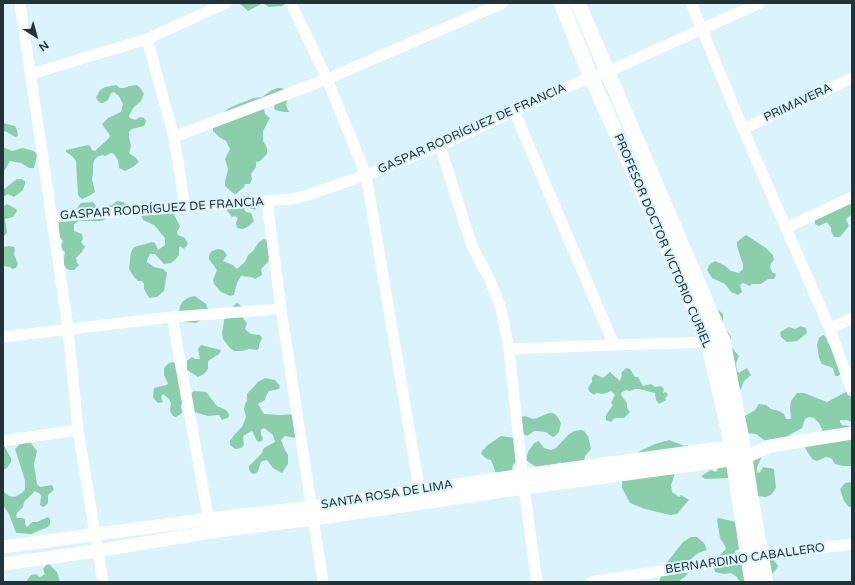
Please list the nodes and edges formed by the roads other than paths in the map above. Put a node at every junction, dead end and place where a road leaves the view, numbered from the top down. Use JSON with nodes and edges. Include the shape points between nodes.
{"nodes":[{"id":1,"x":20,"y":3,"type":"edge"},
{"id":2,"x":226,"y":3,"type":"edge"},
{"id":3,"x":291,"y":3,"type":"edge"},
{"id":4,"x":503,"y":3,"type":"edge"},
{"id":5,"x":561,"y":3,"type":"edge"},
{"id":6,"x":578,"y":3,"type":"edge"},
{"id":7,"x":691,"y":3,"type":"edge"},
{"id":8,"x":760,"y":3,"type":"edge"},
{"id":9,"x":702,"y":29,"type":"junction"},
{"id":10,"x":147,"y":39,"type":"junction"},
{"id":11,"x":607,"y":72,"type":"junction"},
{"id":12,"x":31,"y":74,"type":"junction"},
{"id":13,"x":591,"y":77,"type":"junction"},
{"id":14,"x":852,"y":78,"type":"edge"},
{"id":15,"x":327,"y":79,"type":"junction"},
{"id":16,"x":514,"y":111,"type":"junction"},
{"id":17,"x":743,"y":129,"type":"junction"},
{"id":18,"x":174,"y":137,"type":"junction"},
{"id":19,"x":440,"y":146,"type":"junction"},
{"id":20,"x":366,"y":176,"type":"junction"},
{"id":21,"x":852,"y":197,"type":"edge"},
{"id":22,"x":267,"y":201,"type":"junction"},
{"id":23,"x":185,"y":207,"type":"junction"},
{"id":24,"x":51,"y":217,"type":"junction"},
{"id":25,"x":786,"y":228,"type":"junction"},
{"id":26,"x":686,"y":273,"type":"junction"},
{"id":27,"x":281,"y":309,"type":"junction"},
{"id":28,"x":172,"y":317,"type":"junction"},
{"id":29,"x":852,"y":318,"type":"edge"},
{"id":30,"x":68,"y":328,"type":"junction"},
{"id":31,"x":830,"y":329,"type":"junction"},
{"id":32,"x":3,"y":337,"type":"edge"},
{"id":33,"x":723,"y":341,"type":"junction"},
{"id":34,"x":708,"y":342,"type":"junction"},
{"id":35,"x":614,"y":344,"type":"junction"},
{"id":36,"x":509,"y":349,"type":"junction"},
{"id":37,"x":852,"y":391,"type":"edge"},
{"id":38,"x":78,"y":430,"type":"junction"},
{"id":39,"x":852,"y":433,"type":"edge"},
{"id":40,"x":3,"y":441,"type":"edge"},
{"id":41,"x":738,"y":452,"type":"junction"},
{"id":42,"x":523,"y":481,"type":"junction"},
{"id":43,"x":419,"y":490,"type":"junction"},
{"id":44,"x":422,"y":504,"type":"junction"},
{"id":45,"x":313,"y":513,"type":"junction"},
{"id":46,"x":209,"y":519,"type":"junction"},
{"id":47,"x":210,"y":532,"type":"junction"},
{"id":48,"x":94,"y":534,"type":"junction"},
{"id":49,"x":852,"y":544,"type":"edge"},
{"id":50,"x":3,"y":547,"type":"edge"},
{"id":51,"x":97,"y":552,"type":"junction"},
{"id":52,"x":755,"y":556,"type":"junction"},
{"id":53,"x":3,"y":564,"type":"edge"},
{"id":54,"x":103,"y":582,"type":"edge"},
{"id":55,"x":323,"y":582,"type":"edge"},
{"id":56,"x":537,"y":582,"type":"edge"},
{"id":57,"x":591,"y":582,"type":"edge"},
{"id":58,"x":752,"y":582,"type":"edge"},
{"id":59,"x":766,"y":582,"type":"edge"}],
"edges":[{"from":1,"to":12,"type":"street"},
{"from":2,"to":10,"type":"street"},
{"from":3,"to":15,"type":"street"},
{"from":4,"to":15,"type":"street"},
{"from":5,"to":13,"type":"main road","name":"PROFESOR DOCTOR VICTORIO CURIEL"},
{"from":6,"to":11,"type":"main road","name":"PROFESOR DOCTOR VICTORIO CURIEL"},
{"from":7,"to":9,"type":"street"},
{"from":8,"to":9,"type":"street","name":"GASPAR RODRÍGUEZ DE FRANCIA"},
{"from":9,"to":11,"type":"street","name":"GASPAR RODRÍGUEZ DE FRANCIA"},
{"from":9,"to":17,"type":"street"},
{"from":10,"to":12,"type":"street"},
{"from":10,"to":18,"type":"street"},
{"from":11,"to":13,"type":"street","name":"GASPAR RODRÍGUEZ DE FRANCIA"},
{"from":11,"to":26,"type":"main road","name":"PROFESOR DOCTOR VICTORIO CURIEL"},
{"from":12,"to":24,"type":"street"},
{"from":13,"to":16,"type":"street","name":"GASPAR RODRÍGUEZ DE FRANCIA"},
{"from":13,"to":26,"type":"main road","name":"PROFESOR DOCTOR VICTORIO CURIEL"},
{"from":14,"to":17,"type":"street","name":"PRIMAVERA"},
{"from":15,"to":18,"type":"street"},
{"from":15,"to":20,"type":"street"},
{"from":16,"to":19,"type":"street","name":"GASPAR RODRÍGUEZ DE FRANCIA"},
{"from":16,"to":35,"type":"street"},
{"from":17,"to":25,"type":"street"},
{"from":18,"to":23,"type":"street"},
{"from":19,"to":20,"type":"street","name":"GASPAR RODRÍGUEZ DE FRANCIA"},
{"from":19,"to":36,"type":"street","via":[[472,246],[490,280],[501,309]]},
{"from":20,"to":22,"type":"street","name":"GASPAR RODRÍGUEZ DE FRANCIA","via":[[308,196]]},
{"from":20,"to":43,"type":"street"},
{"from":21,"to":25,"type":"street"},
{"from":22,"to":23,"type":"street","name":"GASPAR RODRÍGUEZ DE FRANCIA"},
{"from":22,"to":27,"type":"street"},
{"from":23,"to":24,"type":"street","name":"GASPAR RODRÍGUEZ DE FRANCIA"},
{"from":24,"to":30,"type":"street"},
{"from":25,"to":31,"type":"street"},
{"from":26,"to":33,"type":"main road","name":"PROFESOR DOCTOR VICTORIO CURIEL"},
{"from":26,"to":34,"type":"main road","name":"PROFESOR DOCTOR VICTORIO CURIEL"},
{"from":27,"to":28,"type":"street"},
{"from":27,"to":45,"type":"street"},
{"from":28,"to":30,"type":"street"},
{"from":28,"to":46,"type":"street"},
{"from":29,"to":31,"type":"street"},
{"from":30,"to":32,"type":"street"},
{"from":30,"to":38,"type":"street"},
{"from":31,"to":37,"type":"street"},
{"from":33,"to":34,"type":"street"},
{"from":33,"to":41,"type":"main road","name":"PROFESOR DOCTOR VICTORIO CURIEL"},
{"from":34,"to":35,"type":"street"},
{"from":34,"to":41,"type":"main road","name":"PROFESOR DOCTOR VICTORIO CURIEL"},
{"from":35,"to":36,"type":"street"},
{"from":36,"to":42,"type":"street"},
{"from":38,"to":40,"type":"street"},
{"from":38,"to":48,"type":"street"},
{"from":39,"to":41,"type":"street","name":"SANTA ROSA DE LIMA"},
{"from":41,"to":42,"type":"street","name":"SANTA ROSA DE LIMA"},
{"from":41,"to":52,"type":"main road","name":"PROFESOR DOCTOR VICTORIO CURIEL"},
{"from":42,"to":43,"type":"street","name":"SANTA ROSA DE LIMA"},
{"from":42,"to":44,"type":"street"},
{"from":42,"to":56,"type":"street"},
{"from":43,"to":44,"type":"street"},
{"from":43,"to":45,"type":"street","name":"SANTA ROSA DE LIMA"},
{"from":44,"to":45,"type":"street"},
{"from":45,"to":46,"type":"street","name":"SANTA ROSA DE LIMA"},
{"from":45,"to":47,"type":"street"},
{"from":45,"to":55,"type":"street"},
{"from":46,"to":47,"type":"street"},
{"from":46,"to":48,"type":"street","name":"SANTA ROSA DE LIMA"},
{"from":47,"to":51,"type":"street"},
{"from":48,"to":50,"type":"street","name":"SANTA ROSA DE LIMA"},
{"from":48,"to":51,"type":"street"},
{"from":49,"to":52,"type":"street","name":"BERNARDINO CABALLERO"},
{"from":51,"to":53,"type":"street"},
{"from":51,"to":54,"type":"street"},
{"from":52,"to":57,"type":"street","name":"BERNARDINO CABALLERO"},
{"from":52,"to":58,"type":"main road","name":"PROFESOR DOCTOR VICTORIO CURIEL"},
{"from":52,"to":59,"type":"main road","name":"PROFESOR DOCTOR VICTORIO CURIEL"}]}
